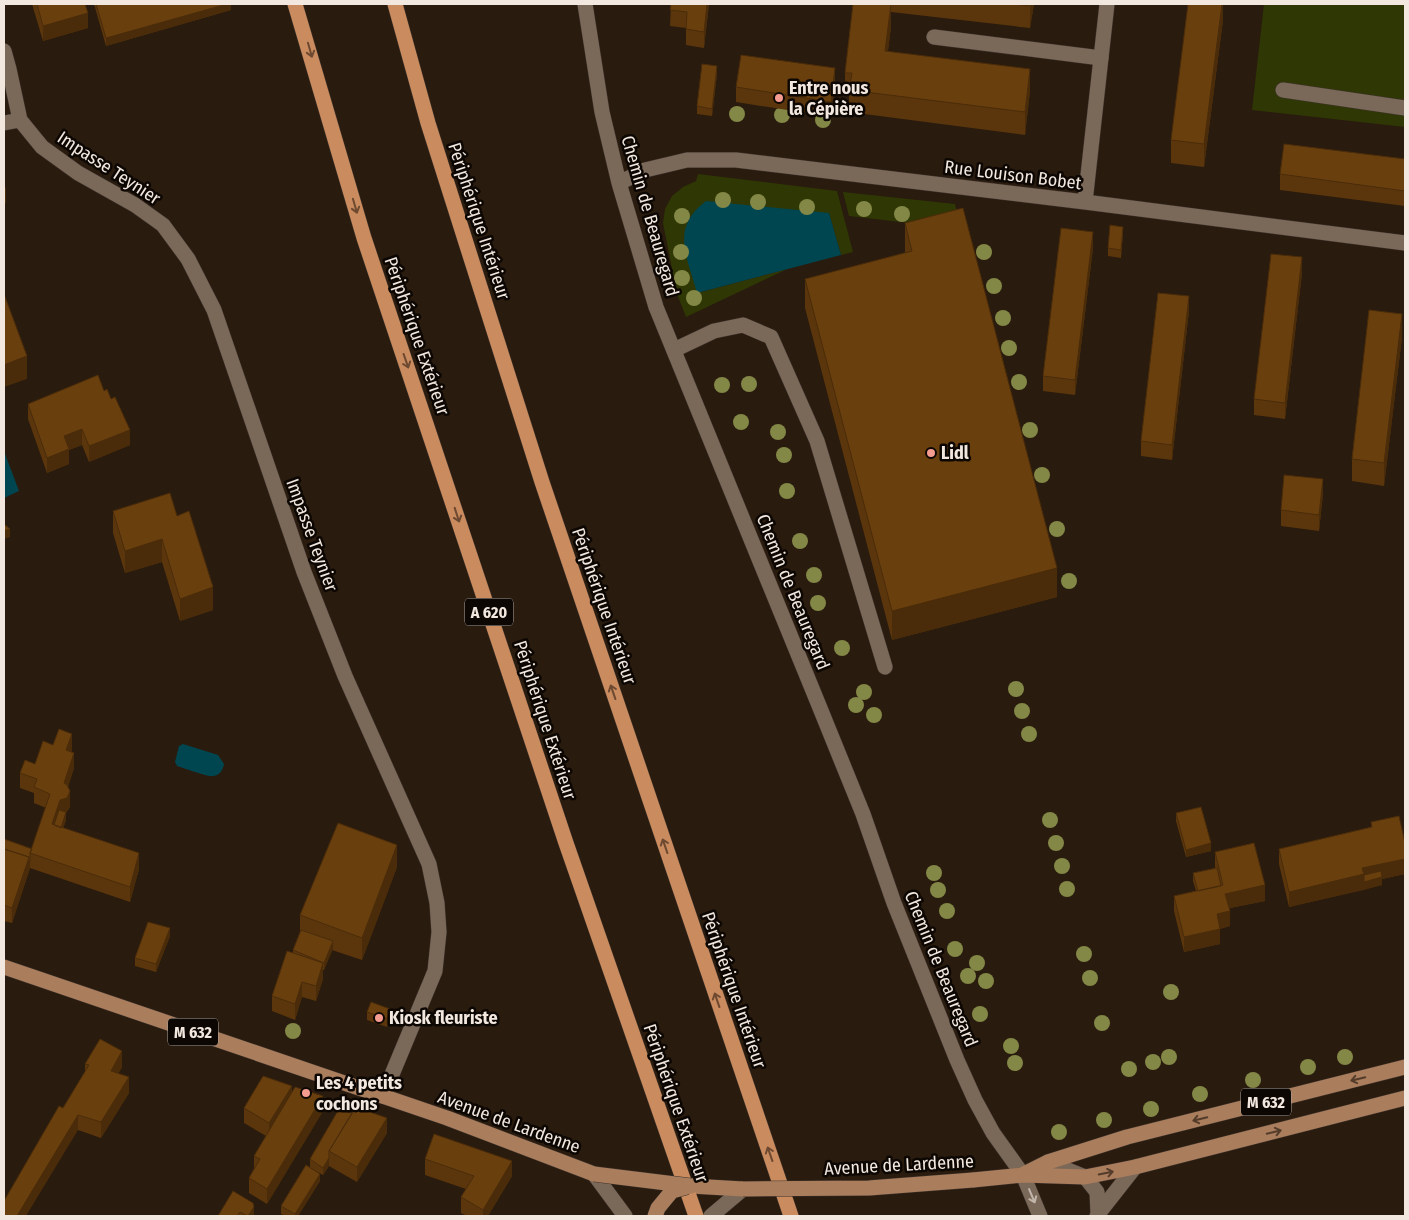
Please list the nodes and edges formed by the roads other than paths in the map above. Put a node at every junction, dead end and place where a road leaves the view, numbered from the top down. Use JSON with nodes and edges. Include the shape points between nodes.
{"nodes":[{"id":1,"x":295,"y":4,"type":"edge"},
{"id":2,"x":395,"y":4,"type":"edge"},
{"id":3,"x":585,"y":4,"type":"edge"},
{"id":4,"x":1107,"y":4,"type":"edge"},
{"id":5,"x":934,"y":37,"type":"dead end"},
{"id":6,"x":4,"y":51,"type":"edge"},
{"id":7,"x":1101,"y":58,"type":"junction"},
{"id":8,"x":1283,"y":90,"type":"dead end"},
{"id":9,"x":1405,"y":108,"type":"edge"},
{"id":10,"x":20,"y":120,"type":"junction"},
{"id":11,"x":4,"y":123,"type":"edge"},
{"id":12,"x":619,"y":183,"type":"junction"},
{"id":13,"x":1085,"y":202,"type":"junction"},
{"id":14,"x":1405,"y":243,"type":"edge"},
{"id":15,"x":674,"y":350,"type":"junction"},
{"id":16,"x":885,"y":667,"type":"dead end"},
{"id":17,"x":4,"y":967,"type":"edge"},
{"id":18,"x":1405,"y":1067,"type":"edge"},
{"id":19,"x":383,"y":1096,"type":"junction"},
{"id":20,"x":1405,"y":1098,"type":"edge"},
{"id":21,"x":1048,"y":1162,"type":"junction"},
{"id":22,"x":1135,"y":1167,"type":"junction"},
{"id":23,"x":594,"y":1174,"type":"junction"},
{"id":24,"x":1023,"y":1175,"type":"junction"},
{"id":25,"x":1085,"y":1177,"type":"junction"},
{"id":26,"x":691,"y":1186,"type":"junction"},
{"id":27,"x":743,"y":1188,"type":"junction"},
{"id":28,"x":1098,"y":1215,"type":"edge"},
{"id":29,"x":625,"y":1216,"type":"edge"},
{"id":30,"x":655,"y":1216,"type":"edge"},
{"id":31,"x":696,"y":1216,"type":"edge"},
{"id":32,"x":711,"y":1216,"type":"edge"},
{"id":33,"x":791,"y":1216,"type":"edge"},
{"id":34,"x":1040,"y":1216,"type":"edge"}],
"edges":[{"from":1,"to":31,"type":"highway","name":"Périphérique Extérieur","number":"A 620","one_way":true,"via":[[364,238],[566,843]]},
{"from":33,"to":2,"type":"highway","name":"Périphérique Intérieur","one_way":true,"via":[[542,482],[431,132]]},
{"from":3,"to":12,"type":"street","name":"Chemin de Beauregard","via":[[602,112]]},
{"from":4,"to":7,"type":"street"},
{"from":5,"to":7,"type":"street"},
{"from":6,"to":10,"type":"street","name":"Impasse Teynier"},
{"from":7,"to":13,"type":"street"},
{"from":8,"to":9,"type":"street"},
{"from":10,"to":11,"type":"street"},
{"from":10,"to":19,"type":"street","name":"Impasse Teynier","via":[[42,147],[163,225],[188,259],[214,310],[304,572],[345,676],[429,864],[438,903],[435,971]]},
{"from":12,"to":13,"type":"street","name":"Rue Louison Bobet","via":[[645,170],[687,160],[736,160]]},
{"from":12,"to":15,"type":"street","name":"Chemin de Beauregard","via":[[656,307]]},
{"from":13,"to":14,"type":"street","name":"Rue Louison Bobet"},
{"from":15,"to":16,"type":"street","via":[[714,331],[742,324],[772,337],[817,442]]},
{"from":15,"to":24,"type":"street","name":"Chemin de Beauregard","via":[[863,814],[894,903],[957,1060],[993,1133]]},
{"from":17,"to":19,"type":"main road","name":"Avenue de Lardenne","number":"M 632"},
{"from":18,"to":21,"type":"main road","name":"Avenue de Lardenne","number":"M 632","one_way":true,"via":[[1127,1137]]},
{"from":19,"to":23,"type":"main road","name":"Avenue de Lardenne","number":"M 632"},
{"from":22,"to":20,"type":"main road","name":"Avenue de Lardenne","number":"M 632","one_way":true},
{"from":21,"to":24,"type":"main road","name":"Avenue de Lardenne"},
{"from":21,"to":25,"type":"street"},
{"from":25,"to":22,"type":"main road","name":"Avenue de Lardenne","number":"M 632","one_way":true},
{"from":22,"to":28,"type":"street"},
{"from":23,"to":26,"type":"main road","name":"Avenue de Lardenne","bridge":true},
{"from":23,"to":29,"type":"street"},
{"from":24,"to":25,"type":"main road","name":"Avenue de Lardenne","number":"M 632"},
{"from":24,"to":27,"type":"main road","name":"Avenue de Lardenne","bridge":true,"via":[[869,1188]]},
{"from":24,"to":34,"type":"street","name":"Chemin de Beauregard","one_way":true},
{"from":25,"to":28,"type":"street","via":[[1097,1192]]},
{"from":26,"to":27,"type":"main road","name":"Avenue de Lardenne"},
{"from":26,"to":30,"type":"main road","bridge":true,"via":[[672,1191]]},
{"from":27,"to":32,"type":"street"}]}
